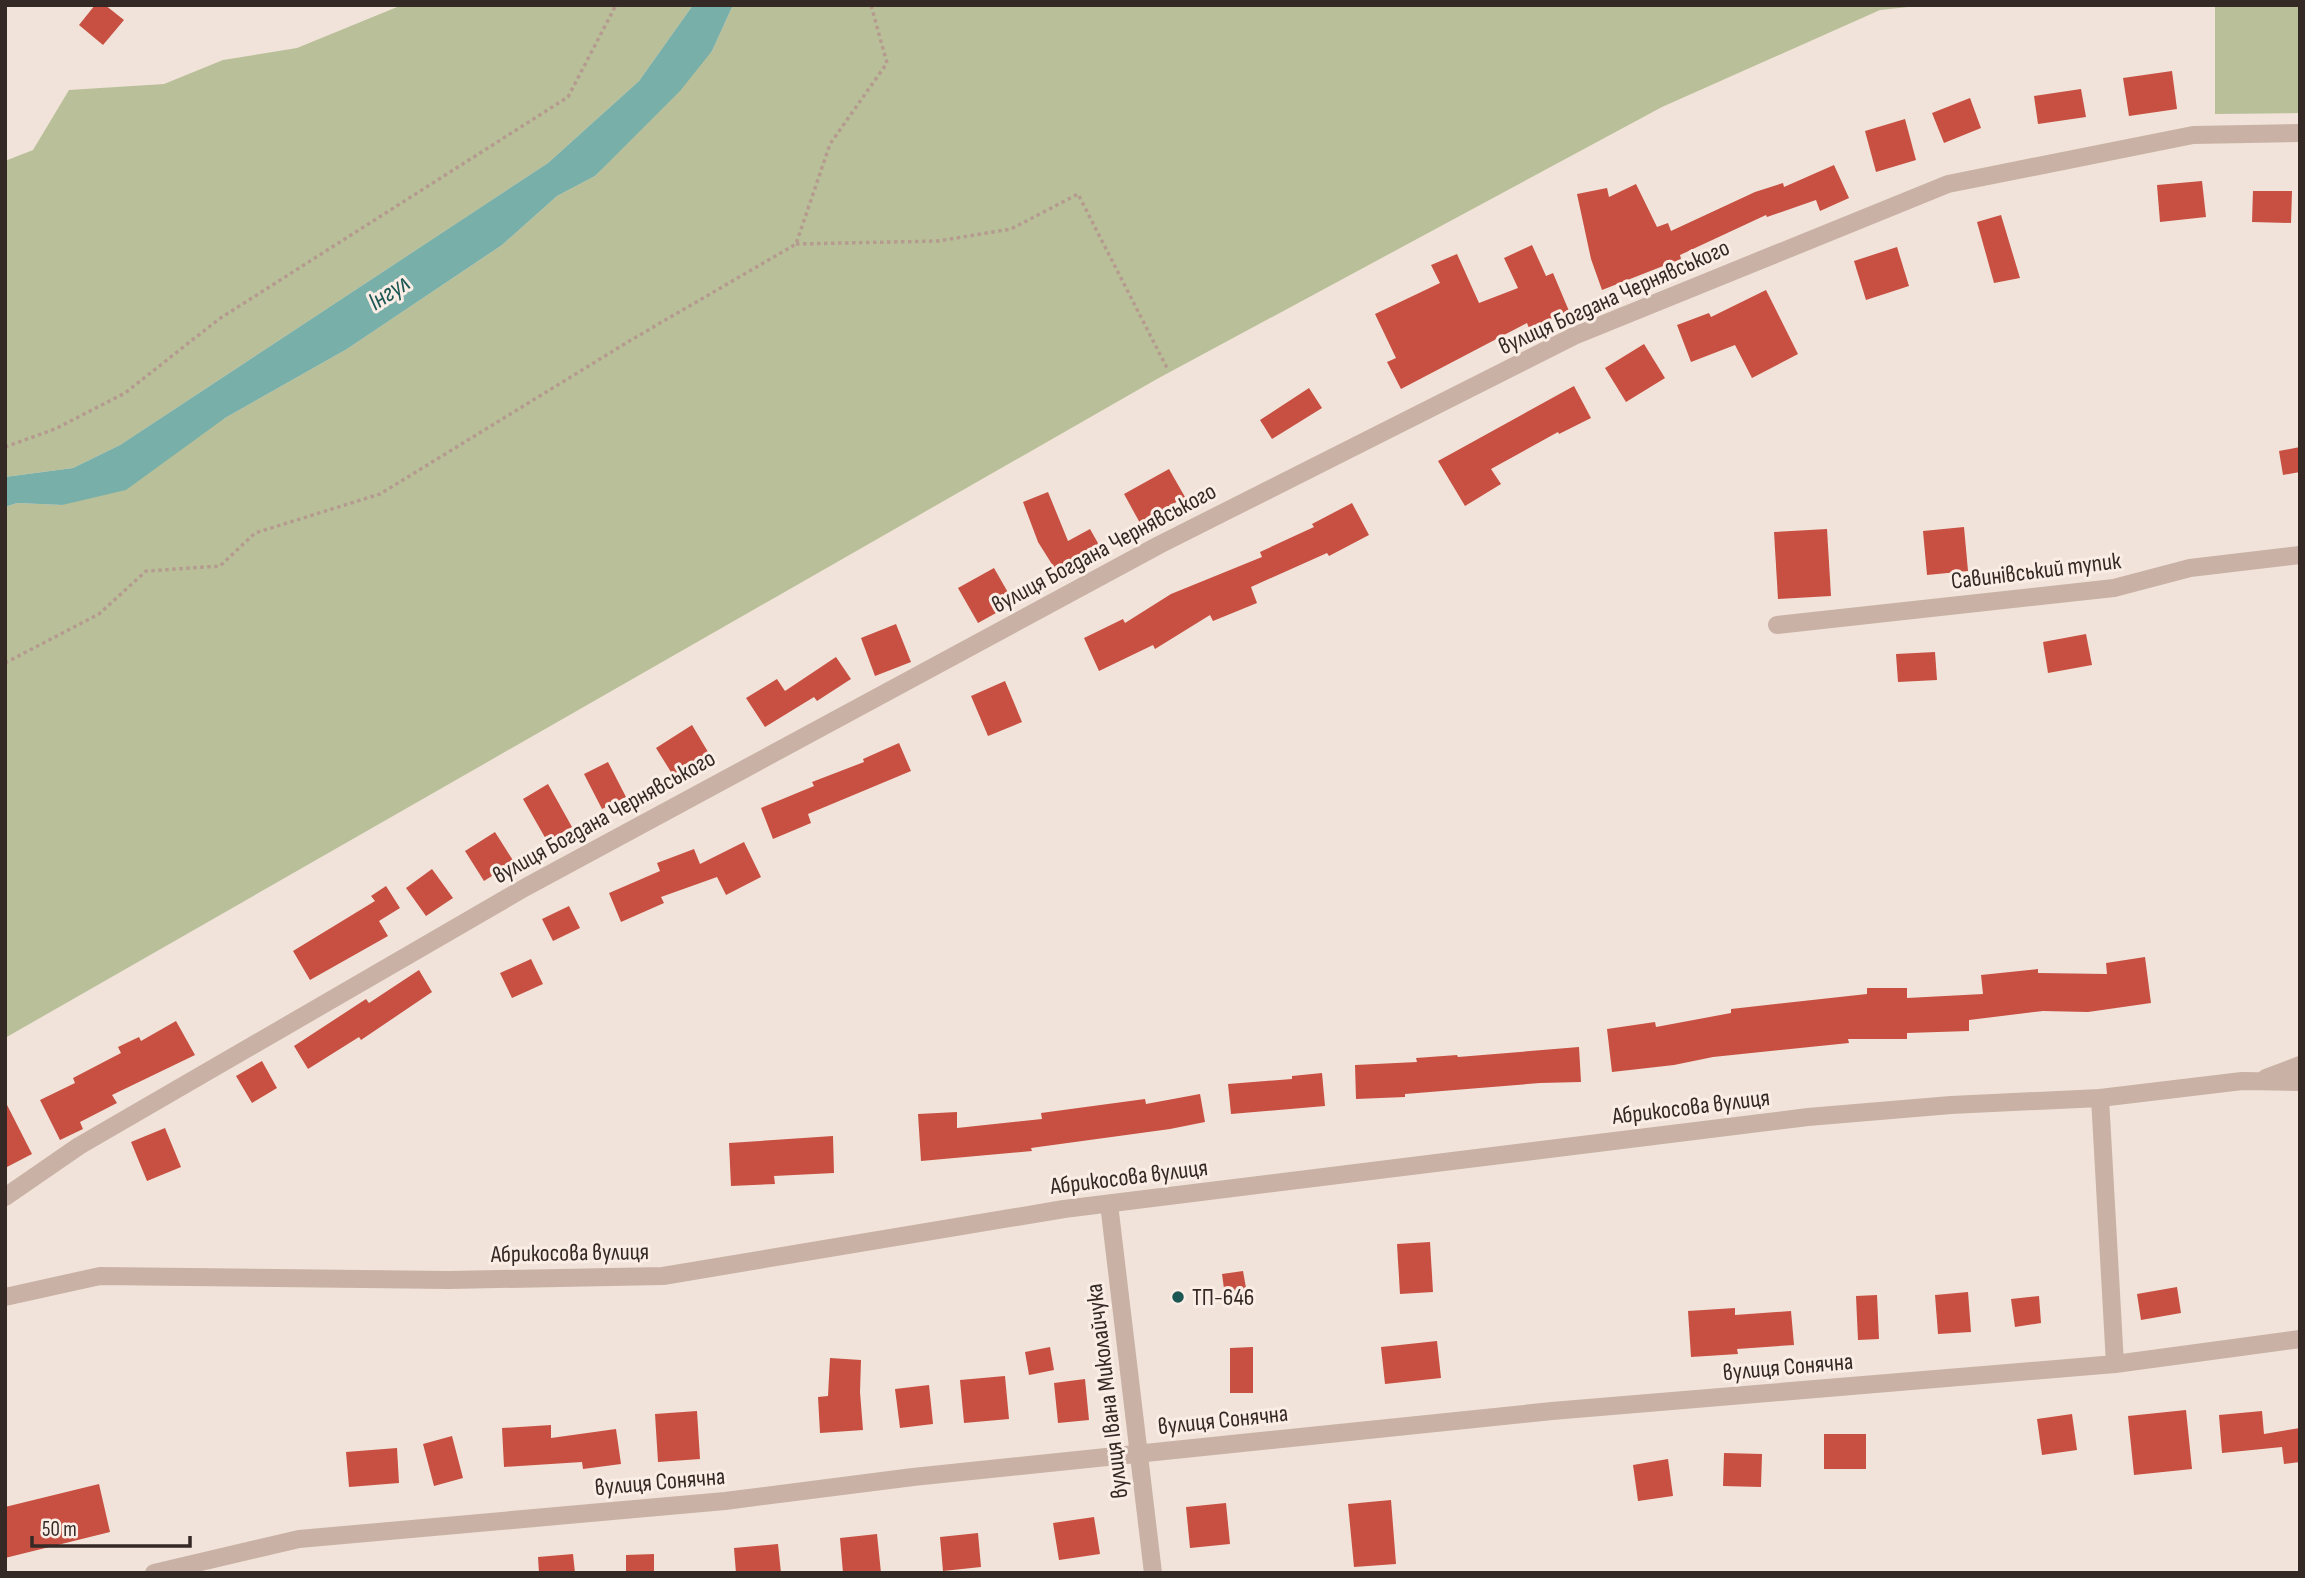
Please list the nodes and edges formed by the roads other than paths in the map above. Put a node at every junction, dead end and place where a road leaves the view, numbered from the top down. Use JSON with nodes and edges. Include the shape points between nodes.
{"nodes":[{"id":1,"x":2300,"y":133,"type":"edge"},
{"id":2,"x":2300,"y":555,"type":"edge"},
{"id":3,"x":1777,"y":625,"type":"dead end"},
{"id":4,"x":2300,"y":1065,"type":"edge"},
{"id":5,"x":2260,"y":1080,"type":"junction"},
{"id":6,"x":2300,"y":1082,"type":"edge"},
{"id":7,"x":2100,"y":1098,"type":"junction"},
{"id":8,"x":5,"y":1197,"type":"edge"},
{"id":9,"x":1109,"y":1204,"type":"junction"},
{"id":10,"x":5,"y":1297,"type":"edge"},
{"id":11,"x":2300,"y":1339,"type":"edge"},
{"id":12,"x":2115,"y":1364,"type":"junction"},
{"id":13,"x":1139,"y":1454,"type":"junction"},
{"id":14,"x":154,"y":1573,"type":"edge"},
{"id":15,"x":1153,"y":1573,"type":"edge"}],
"edges":[{"from":1,"to":8,"type":"street","name":"вулиця Богдана Чернявського","via":[[2193,135],[1948,184],[1574,336],[1159,545],[538,880],[79,1146]]},
{"from":2,"to":3,"type":"street","name":"Савинівський тупик","via":[[2190,568],[2114,589]]},
{"from":4,"to":5,"type":"street"},
{"from":5,"to":6,"type":"street"},
{"from":5,"to":7,"type":"street","name":"Абрикосова вулиця"},
{"from":7,"to":9,"type":"street","name":"Абрикосова вулиця","via":[[1808,1117]]},
{"from":7,"to":12,"type":"street"},
{"from":9,"to":10,"type":"street","name":"Абрикосова вулиця","via":[[663,1276],[449,1280],[100,1276]]},
{"from":9,"to":13,"type":"street","name":"вулиця Івана Миколайчука"},
{"from":11,"to":12,"type":"street","name":"вулиця Сонячна"},
{"from":12,"to":13,"type":"street","name":"вулиця Сонячна","via":[[1552,1411]]},
{"from":13,"to":14,"type":"street","name":"вулиця Сонячна","via":[[725,1501],[299,1539]]},
{"from":13,"to":15,"type":"street","name":"вулиця Івана Миколайчука"}]}
